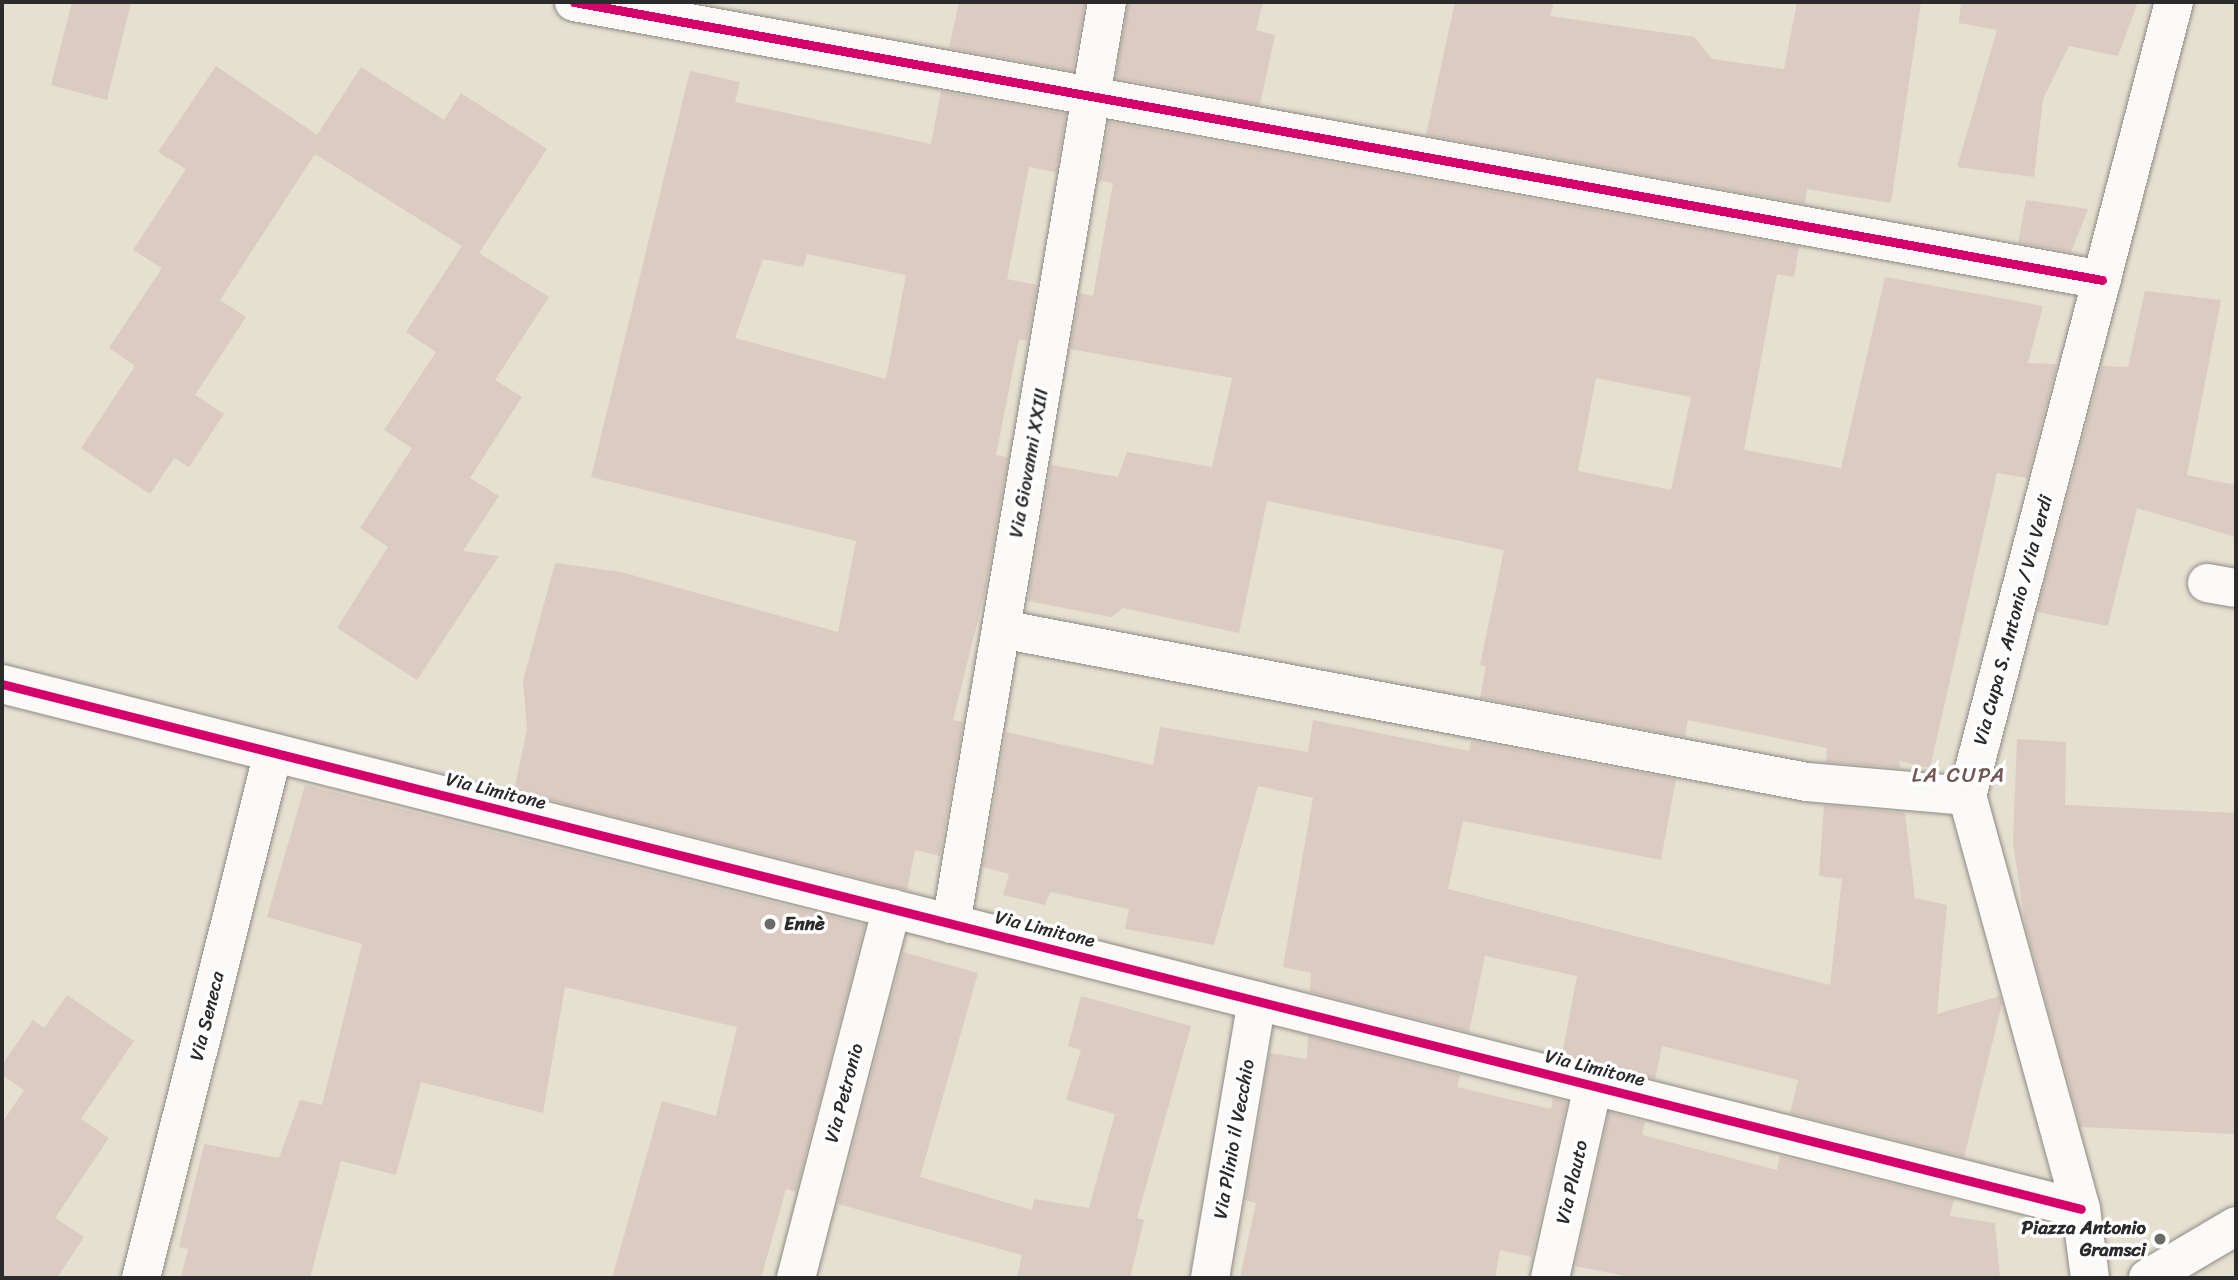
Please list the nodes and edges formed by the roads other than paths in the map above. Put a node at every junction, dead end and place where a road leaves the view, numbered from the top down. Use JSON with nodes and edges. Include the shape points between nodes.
{"nodes":[{"id":1,"x":575,"y":2,"type":"edge"},
{"id":2,"x":1107,"y":2,"type":"edge"},
{"id":3,"x":2174,"y":2,"type":"edge"},
{"id":4,"x":1091,"y":97,"type":"junction"},
{"id":5,"x":2102,"y":280,"type":"junction"},
{"id":6,"x":1002,"y":629,"type":"junction"},
{"id":7,"x":2,"y":684,"type":"edge"},
{"id":8,"x":273,"y":753,"type":"junction"},
{"id":9,"x":1967,"y":796,"type":"junction"},
{"id":10,"x":892,"y":908,"type":"junction"},
{"id":11,"x":951,"y":923,"type":"junction"},
{"id":12,"x":1257,"y":1001,"type":"junction"},
{"id":13,"x":1593,"y":1086,"type":"junction"},
{"id":14,"x":2081,"y":1209,"type":"junction"},
{"id":15,"x":2236,"y":1226,"type":"edge"},
{"id":16,"x":141,"y":1278,"type":"edge"},
{"id":17,"x":796,"y":1278,"type":"edge"},
{"id":18,"x":1210,"y":1278,"type":"edge"},
{"id":19,"x":1550,"y":1278,"type":"edge"},
{"id":20,"x":2090,"y":1278,"type":"edge"},
{"id":21,"x":2148,"y":1278,"type":"edge"}],
"edges":[{"from":1,"to":4,"type":"street"},
{"from":2,"to":4,"type":"street","name":"Via Giovanni XXIII"},
{"from":3,"to":5,"type":"street","name":"Via Cupa S. Antonio / Via Verdi"},
{"from":4,"to":5,"type":"street"},
{"from":4,"to":6,"type":"street","name":"Via Giovanni XXIII"},
{"from":5,"to":9,"type":"street","name":"Via Cupa S. Antonio / Via Verdi"},
{"from":6,"to":9,"type":"street","via":[[1807,782]]},
{"from":6,"to":11,"type":"street","name":"Via Giovanni XXIII"},
{"from":7,"to":8,"type":"street","name":"Via Limitone"},
{"from":8,"to":10,"type":"street","name":"Via Limitone"},
{"from":8,"to":16,"type":"street","name":"Via Seneca"},
{"from":9,"to":14,"type":"street"},
{"from":10,"to":11,"type":"street","name":"Via Limitone"},
{"from":10,"to":17,"type":"street","name":"Via Petronio"},
{"from":11,"to":12,"type":"street","name":"Via Limitone"},
{"from":12,"to":13,"type":"street","name":"Via Limitone"},
{"from":12,"to":18,"type":"street","name":"Via Plinio il Vecchio"},
{"from":13,"to":14,"type":"street","name":"Via Limitone"},
{"from":13,"to":19,"type":"street","name":"Via Plauto"},
{"from":14,"to":20,"type":"street"},
{"from":15,"to":21,"type":"street"}]}
